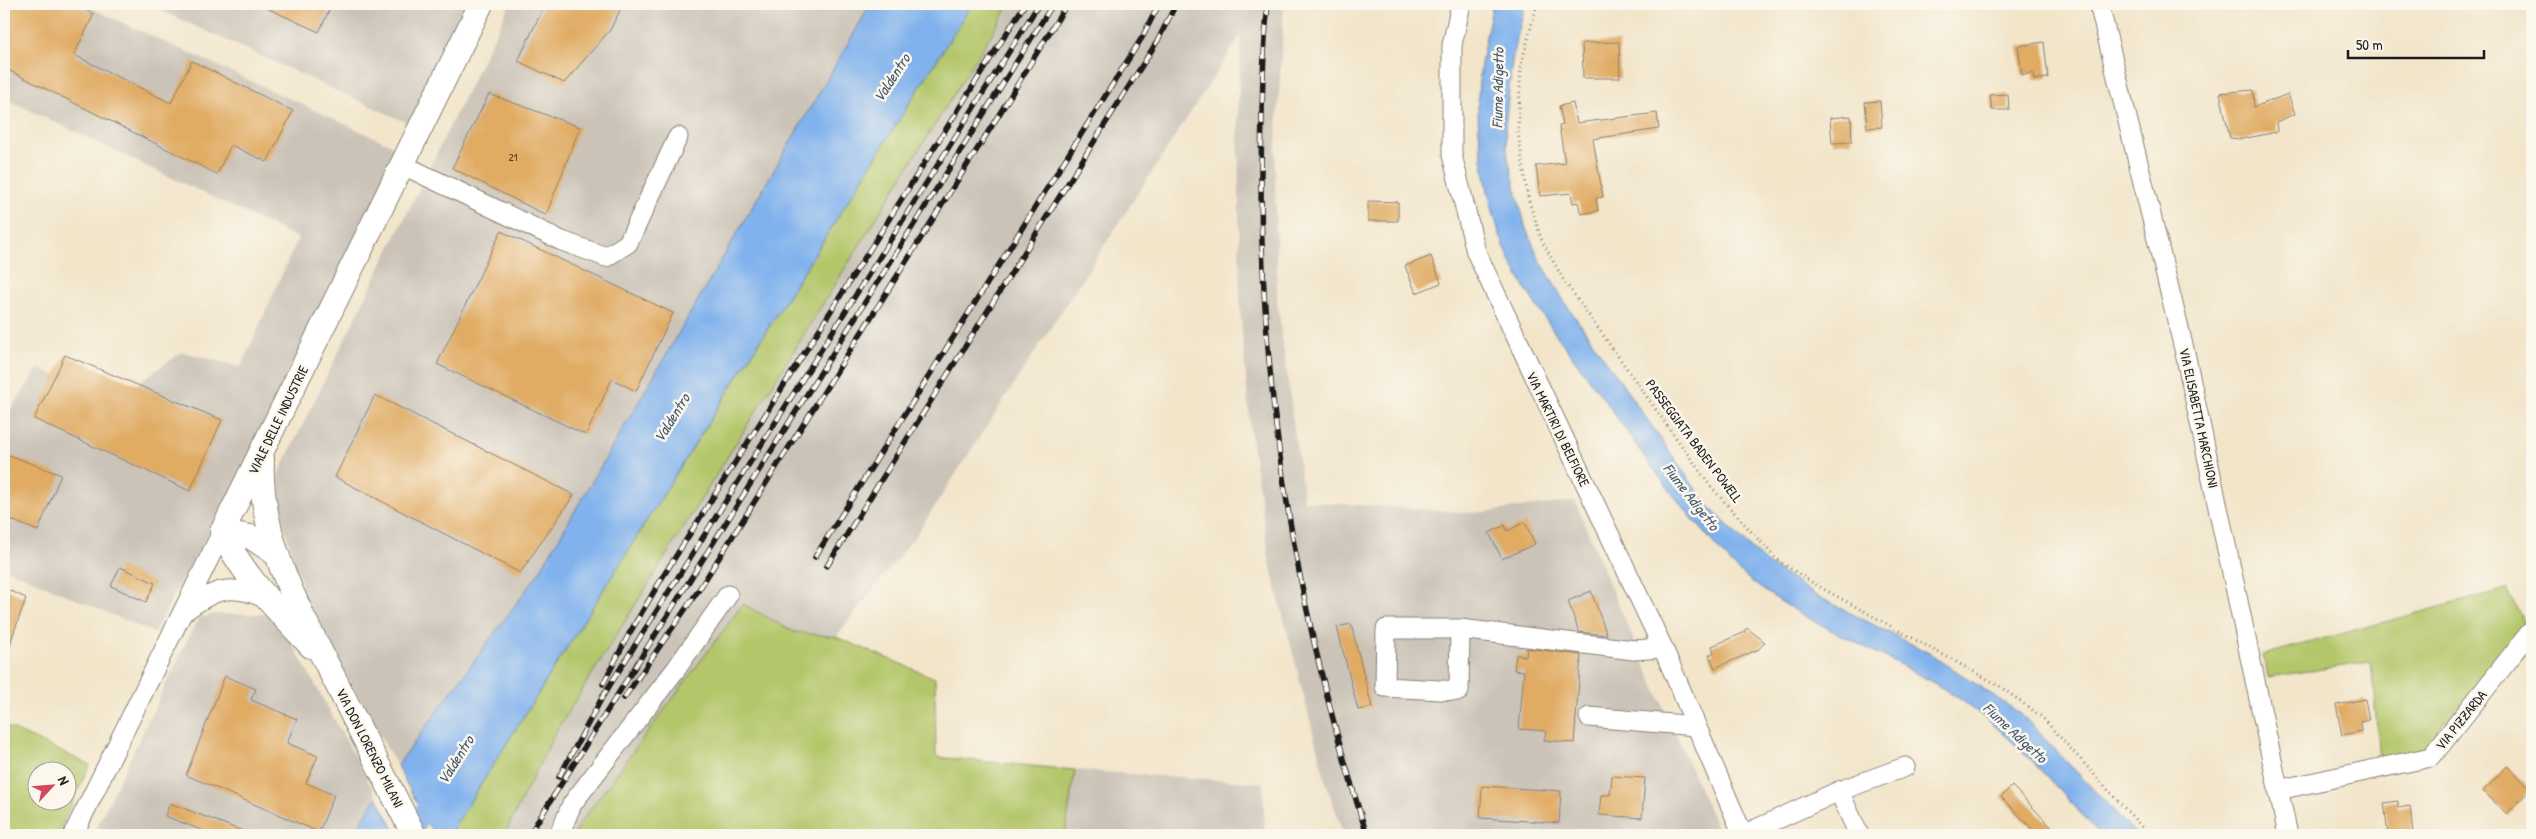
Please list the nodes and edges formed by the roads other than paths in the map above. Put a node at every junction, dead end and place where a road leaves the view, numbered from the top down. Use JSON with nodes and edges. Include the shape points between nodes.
{"nodes":[{"id":1,"x":482,"y":4,"type":"edge"},
{"id":2,"x":1460,"y":4,"type":"edge"},
{"id":3,"x":2098,"y":4,"type":"edge"},
{"id":4,"x":678,"y":137,"type":"dead end"},
{"id":5,"x":403,"y":164,"type":"junction"},
{"id":6,"x":262,"y":452,"type":"junction"},
{"id":7,"x":222,"y":532,"type":"junction"},
{"id":8,"x":275,"y":553,"type":"junction"},
{"id":9,"x":728,"y":595,"type":"dead end"},
{"id":10,"x":265,"y":598,"type":"junction"},
{"id":11,"x":182,"y":614,"type":"junction"},
{"id":12,"x":1460,"y":630,"type":"junction"},
{"id":13,"x":2532,"y":630,"type":"edge"},
{"id":14,"x":1663,"y":648,"type":"junction"},
{"id":15,"x":326,"y":661,"type":"junction"},
{"id":16,"x":1589,"y":717,"type":"dead end"},
{"id":17,"x":1696,"y":726,"type":"junction"},
{"id":18,"x":1905,"y":767,"type":"dead end"},
{"id":19,"x":2278,"y":790,"type":"junction"},
{"id":20,"x":1839,"y":791,"type":"junction"},
{"id":21,"x":73,"y":835,"type":"edge"},
{"id":22,"x":414,"y":835,"type":"edge"},
{"id":23,"x":559,"y":835,"type":"edge"},
{"id":24,"x":1743,"y":835,"type":"edge"},
{"id":25,"x":1859,"y":835,"type":"edge"},
{"id":26,"x":2288,"y":835,"type":"edge"}],
"edges":[{"from":1,"to":5,"type":"main road","name":"VIALE DELLE INDUSTRIE"},
{"from":2,"to":14,"type":"street","name":"VIA MARTIRI DI BELFIORE","via":[[1452,45],[1452,155],[1476,252]]},
{"from":3,"to":19,"type":"street","name":"VIA ELISABETTA MARCHIONI","via":[[2185,353]]},
{"from":4,"to":5,"type":"street","via":[[628,243],[606,257],[562,241]]},
{"from":5,"to":6,"type":"main road","name":"VIALE DELLE INDUSTRIE"},
{"from":6,"to":7,"type":"main road","name":"VIALE DELLE INDUSTRIE"},
{"from":6,"to":8,"type":"main road","name":"VIA DON LORENZO MILANI","via":[[260,487]]},
{"from":7,"to":8,"type":"main road","via":[[251,537]]},
{"from":7,"to":10,"type":"main road","name":"VIA DON LORENZO MILANI"},
{"from":7,"to":11,"type":"street","name":"VIALE DELLE INDUSTRIE"},
{"from":8,"to":15,"type":"main road","name":"VIA DON LORENZO MILANI"},
{"from":9,"to":23,"type":"street","via":[[676,669],[572,804]]},
{"from":10,"to":11,"type":"street","name":"VIA DON LORENZO MILANI","via":[[238,588],[221,590],[204,597]]},
{"from":10,"to":15,"type":"main road","name":"VIA DON LORENZO MILANI"},
{"from":11,"to":21,"type":"street","name":"VIALE DELLE INDUSTRIE"},
{"from":12,"to":12,"type":"street","via":[[1386,629],[1385,687],[1459,691]]},
{"from":12,"to":14,"type":"street","via":[[1634,650]]},
{"from":13,"to":19,"type":"street","name":"VIA PIZZARDA","via":[[2431,757]]},
{"from":14,"to":17,"type":"street","name":"VIA MARTIRI DI BELFIORE"},
{"from":15,"to":22,"type":"main road","name":"VIA DON LORENZO MILANI"},
{"from":16,"to":17,"type":"street"},
{"from":17,"to":24,"type":"street","name":"VIA MARTIRI DI BELFIORE"},
{"from":18,"to":20,"type":"street"},
{"from":19,"to":26,"type":"street","name":"VIA ELISABETTA MARCHIONI"},
{"from":20,"to":24,"type":"street"},
{"from":20,"to":25,"type":"street"}]}
